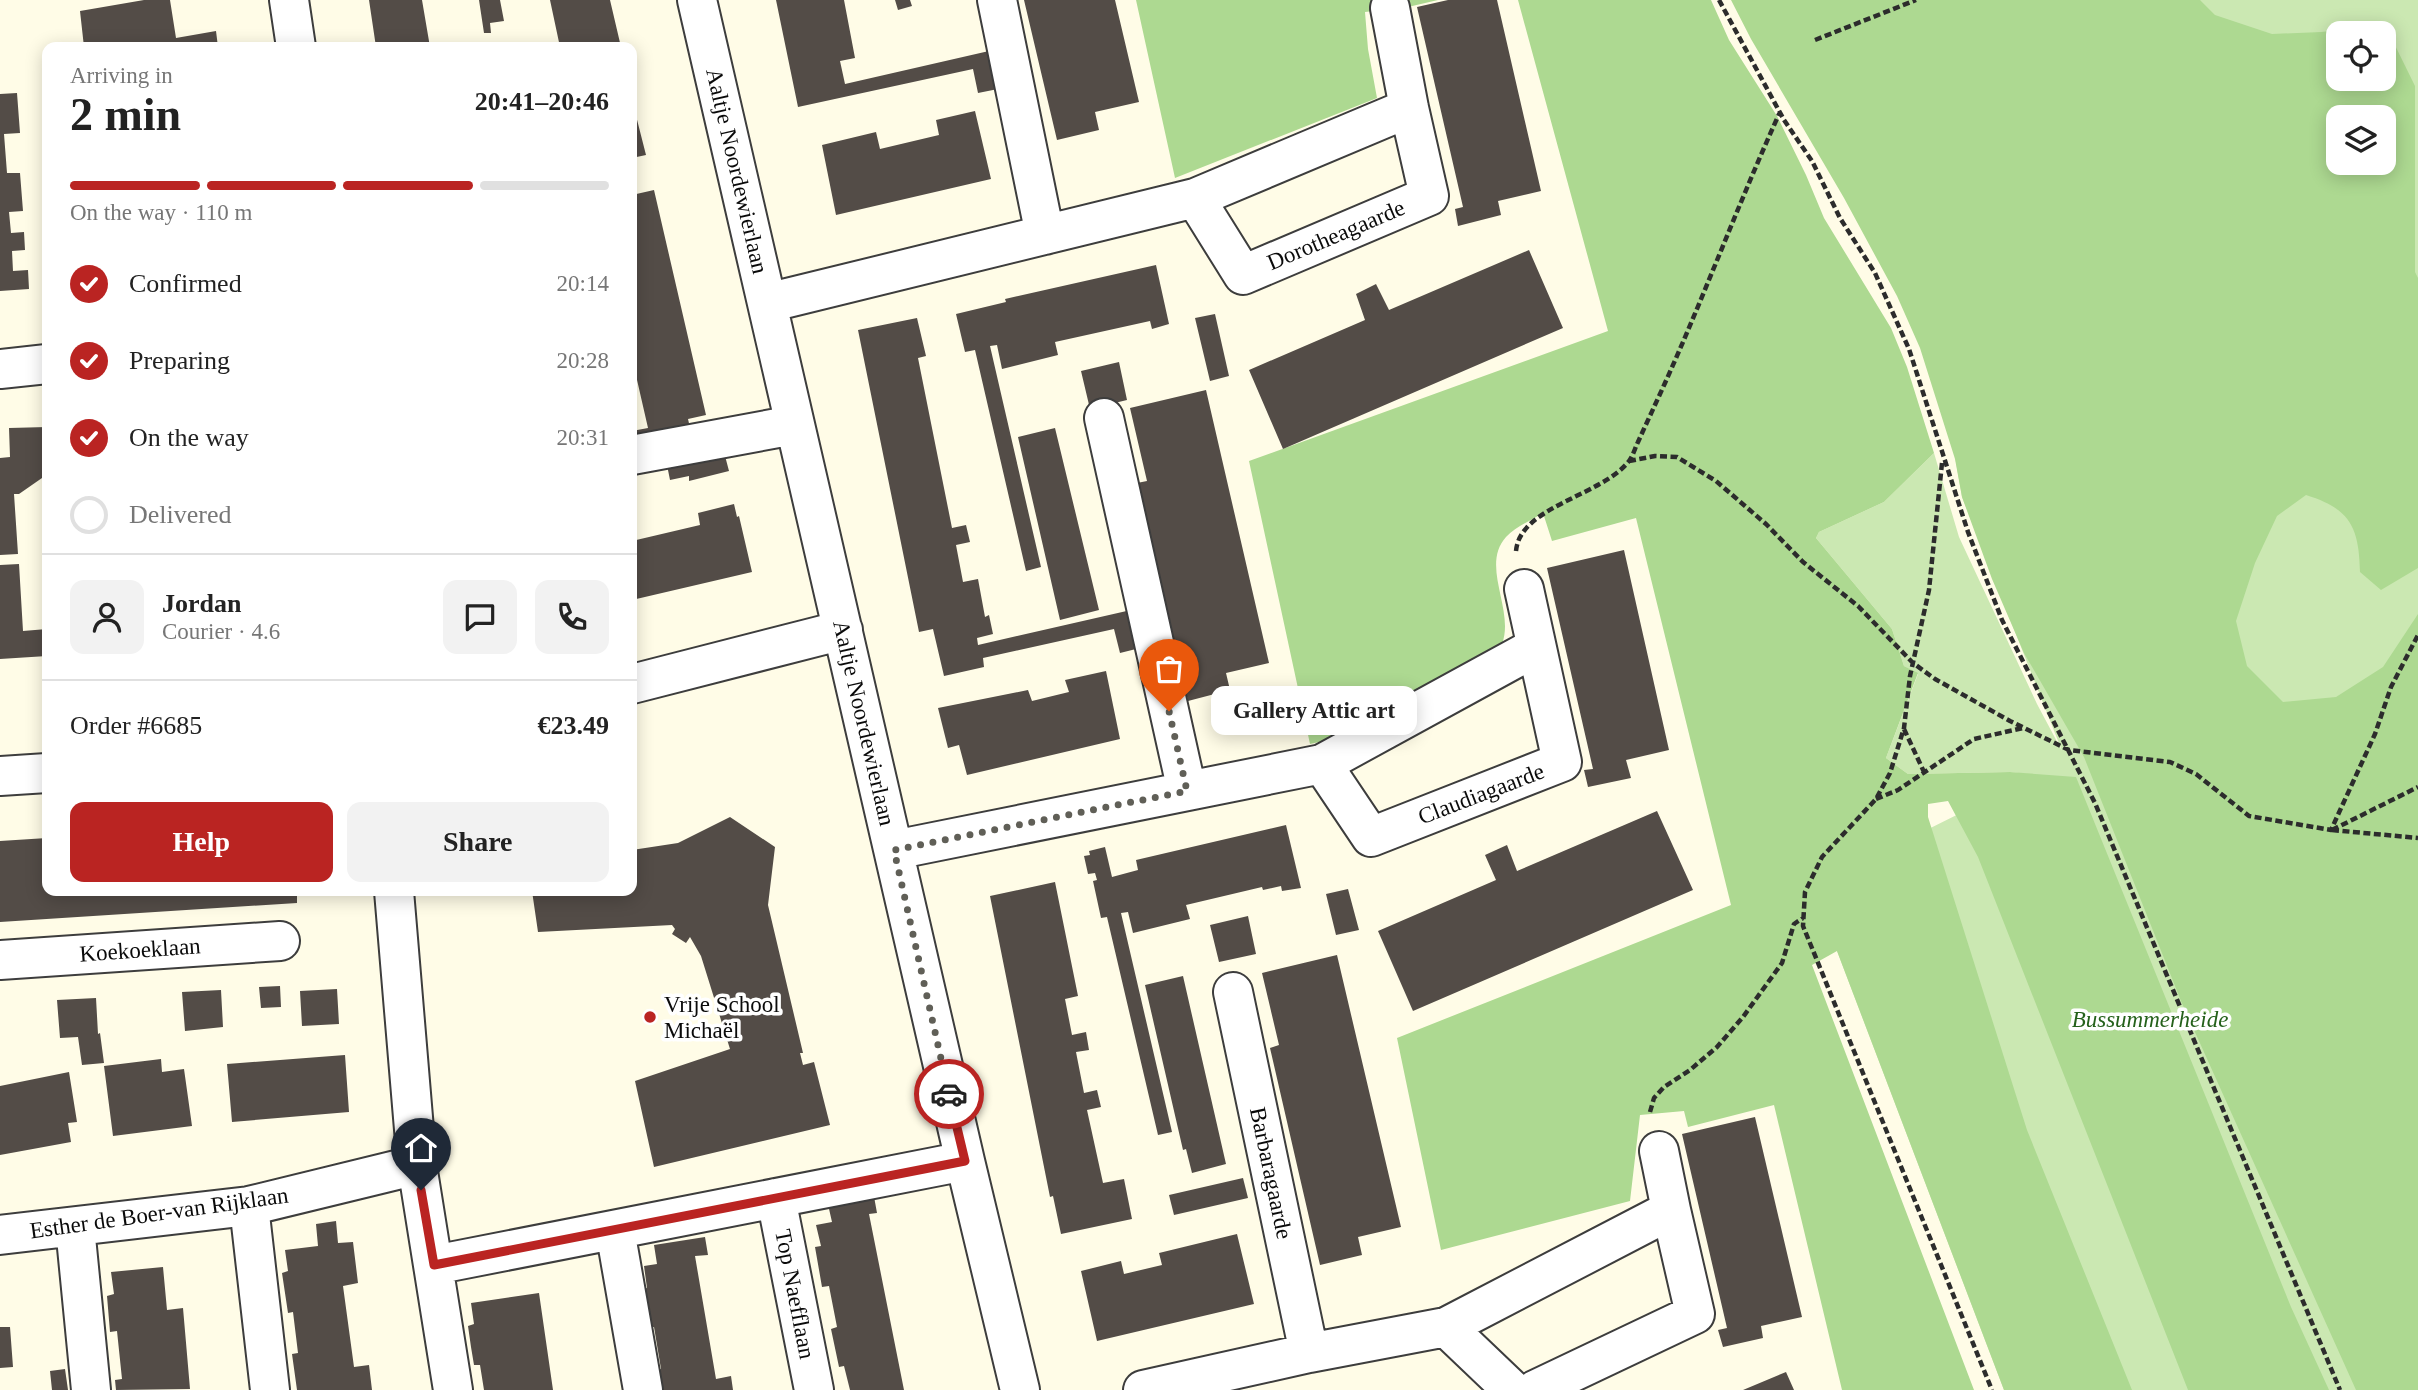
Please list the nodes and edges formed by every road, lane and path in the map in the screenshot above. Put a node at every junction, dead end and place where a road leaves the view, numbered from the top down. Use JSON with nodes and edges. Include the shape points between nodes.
{"nodes":[{"id":1,"x":289,"y":0,"type":"edge"},
{"id":2,"x":697,"y":0,"type":"edge"},
{"id":3,"x":997,"y":0,"type":"edge"},
{"id":4,"x":1718,"y":0,"type":"edge"},
{"id":5,"x":1916,"y":0,"type":"edge"},
{"id":6,"x":1390,"y":8,"type":"dead end"},
{"id":7,"x":1815,"y":40,"type":"dead end"},
{"id":8,"x":295,"y":42,"type":"edge"},
{"id":9,"x":1409,"y":108,"type":"junction"},
{"id":10,"x":1780,"y":112,"type":"junction"},
{"id":11,"x":1195,"y":198,"type":"junction"},
{"id":12,"x":1045,"y":235,"type":"junction"},
{"id":13,"x":767,"y":303,"type":"junction"},
{"id":14,"x":42,"y":365,"type":"edge"},
{"id":15,"x":0,"y":369,"type":"edge"},
{"id":16,"x":1104,"y":418,"type":"dead end"},
{"id":17,"x":794,"y":425,"type":"junction"},
{"id":18,"x":637,"y":454,"type":"edge"},
{"id":19,"x":1943,"y":459,"type":"junction"},
{"id":20,"x":1629,"y":461,"type":"junction"},
{"id":21,"x":1524,"y":590,"type":"joint"},
{"id":22,"x":843,"y":630,"type":"junction"},
{"id":23,"x":2418,"y":635,"type":"edge"},
{"id":24,"x":1536,"y":647,"type":"junction"},
{"id":25,"x":1913,"y":663,"type":"junction"},
{"id":26,"x":637,"y":683,"type":"edge"},
{"id":27,"x":1904,"y":728,"type":"junction"},
{"id":28,"x":2024,"y":728,"type":"junction"},
{"id":29,"x":2069,"y":750,"type":"junction"},
{"id":30,"x":1322,"y":764,"type":"junction"},
{"id":31,"x":1924,"y":772,"type":"junction"},
{"id":32,"x":42,"y":773,"type":"edge"},
{"id":33,"x":0,"y":776,"type":"edge"},
{"id":34,"x":2418,"y":787,"type":"edge"},
{"id":35,"x":1187,"y":791,"type":"junction"},
{"id":36,"x":1876,"y":799,"type":"junction"},
{"id":37,"x":2331,"y":830,"type":"junction"},
{"id":38,"x":2418,"y":838,"type":"edge"},
{"id":39,"x":894,"y":850,"type":"junction"},
{"id":40,"x":394,"y":896,"type":"edge"},
{"id":41,"x":1804,"y":918,"type":"junction"},
{"id":42,"x":280,"y":941,"type":"dead end"},
{"id":43,"x":0,"y":960,"type":"edge"},
{"id":44,"x":1233,"y":992,"type":"dead end"},
{"id":45,"x":1659,"y":1151,"type":"joint"},
{"id":46,"x":965,"y":1161,"type":"junction"},
{"id":47,"x":417,"y":1165,"type":"junction"},
{"id":48,"x":776,"y":1198,"type":"junction"},
{"id":49,"x":248,"y":1206,"type":"junction"},
{"id":50,"x":1671,"y":1210,"type":"junction"},
{"id":51,"x":75,"y":1227,"type":"junction"},
{"id":52,"x":615,"y":1230,"type":"junction"},
{"id":53,"x":0,"y":1235,"type":"edge"},
{"id":54,"x":434,"y":1265,"type":"junction"},
{"id":55,"x":1446,"y":1327,"type":"junction"},
{"id":56,"x":1310,"y":1353,"type":"junction"},
{"id":57,"x":91,"y":1390,"type":"edge"},
{"id":58,"x":270,"y":1390,"type":"edge"},
{"id":59,"x":453,"y":1390,"type":"edge"},
{"id":60,"x":643,"y":1390,"type":"edge"},
{"id":61,"x":814,"y":1390,"type":"edge"},
{"id":62,"x":1020,"y":1390,"type":"edge"},
{"id":63,"x":1143,"y":1390,"type":"edge"},
{"id":64,"x":1512,"y":1390,"type":"edge"},
{"id":65,"x":1535,"y":1390,"type":"edge"},
{"id":66,"x":1992,"y":1390,"type":"edge"},
{"id":67,"x":2340,"y":1390,"type":"edge"}],
"edges":[{"from":1,"to":8,"type":"street"},
{"from":2,"to":13,"type":"street","name":"Aaltje Noordewierlaan"},
{"from":3,"to":12,"type":"street"},
{"from":4,"to":10,"type":"path"},
{"from":5,"to":7,"type":"path"},
{"from":6,"to":9,"type":"street","name":"Dorotheagaarde"},
{"from":9,"to":11,"type":"street"},
{"from":9,"to":11,"type":"street","name":"Dorotheagaarde","via":[[1429,196],[1243,275]]},
{"from":10,"to":19,"type":"path","via":[[1875,273],[1909,349]]},
{"from":10,"to":20,"type":"path","via":[[1700,306]]},
{"from":11,"to":12,"type":"street"},
{"from":12,"to":13,"type":"street"},
{"from":13,"to":17,"type":"street","name":"Aaltje Noordewierlaan"},
{"from":14,"to":15,"type":"street"},
{"from":16,"to":35,"type":"street"},
{"from":17,"to":18,"type":"street"},
{"from":17,"to":22,"type":"street","name":"Aaltje Noordewierlaan"},
{"from":19,"to":25,"type":"path","via":[[1929,590]]},
{"from":19,"to":29,"type":"path","via":[[2002,620]]},
{"from":20,"to":21,"type":"path","via":[[1598,486],[1553,508],[1522,532],[1515,556]]},
{"from":20,"to":25,"type":"path","via":[[1678,457],[1716,481],[1858,606]]},
{"from":21,"to":24,"type":"street","name":"Claudiagaarde"},
{"from":22,"to":26,"type":"street"},
{"from":22,"to":39,"type":"street","name":"Aaltje Noordewierlaan"},
{"from":23,"to":37,"type":"path"},
{"from":24,"to":30,"type":"street"},
{"from":24,"to":30,"type":"street","name":"Claudiagaarde","via":[[1563,762],[1371,837]]},
{"from":25,"to":27,"type":"path"},
{"from":25,"to":28,"type":"path"},
{"from":27,"to":31,"type":"path"},
{"from":27,"to":36,"type":"path"},
{"from":28,"to":29,"type":"path"},
{"from":28,"to":31,"type":"path","via":[[1974,738]]},
{"from":29,"to":37,"type":"path","via":[[2170,762],[2196,774],[2249,816]]},
{"from":29,"to":67,"type":"path","via":[[2101,816]]},
{"from":30,"to":35,"type":"street"},
{"from":31,"to":36,"type":"path"},
{"from":32,"to":33,"type":"street"},
{"from":34,"to":37,"type":"path"},
{"from":35,"to":39,"type":"street"},
{"from":36,"to":41,"type":"path","via":[[1822,858],[1805,892]]},
{"from":37,"to":38,"type":"path"},
{"from":39,"to":46,"type":"street","name":"Aaltje Noordewierlaan"},
{"from":40,"to":47,"type":"street"},
{"from":41,"to":45,"type":"path","via":[[1794,925],[1782,963],[1743,1017],[1717,1047],[1654,1098],[1646,1140]]},
{"from":41,"to":66,"type":"path","via":[[1803,926]]},
{"from":42,"to":43,"type":"street","name":"Koekoeklaan"},
{"from":44,"to":56,"type":"street","name":"Barbaragaarde"},
{"from":45,"to":50,"type":"street"},
{"from":46,"to":48,"type":"street"},
{"from":46,"to":62,"type":"street","name":"Aaltje Noordewierlaan"},
{"from":47,"to":49,"type":"street","name":"Esther de Boer-van Rijklaan"},
{"from":47,"to":54,"type":"street"},
{"from":48,"to":52,"type":"street"},
{"from":48,"to":61,"type":"street","name":"Top Naefflaan"},
{"from":49,"to":51,"type":"street","name":"Esther de Boer-van Rijklaan"},
{"from":49,"to":58,"type":"street"},
{"from":50,"to":55,"type":"street"},
{"from":50,"to":65,"type":"street","via":[[1695,1314]]},
{"from":51,"to":53,"type":"street","name":"Esther de Boer-van Rijklaan"},
{"from":51,"to":57,"type":"street"},
{"from":52,"to":54,"type":"street"},
{"from":52,"to":60,"type":"street"},
{"from":54,"to":59,"type":"street"},
{"from":55,"to":56,"type":"street"},
{"from":55,"to":64,"type":"street"},
{"from":56,"to":63,"type":"street"}]}
